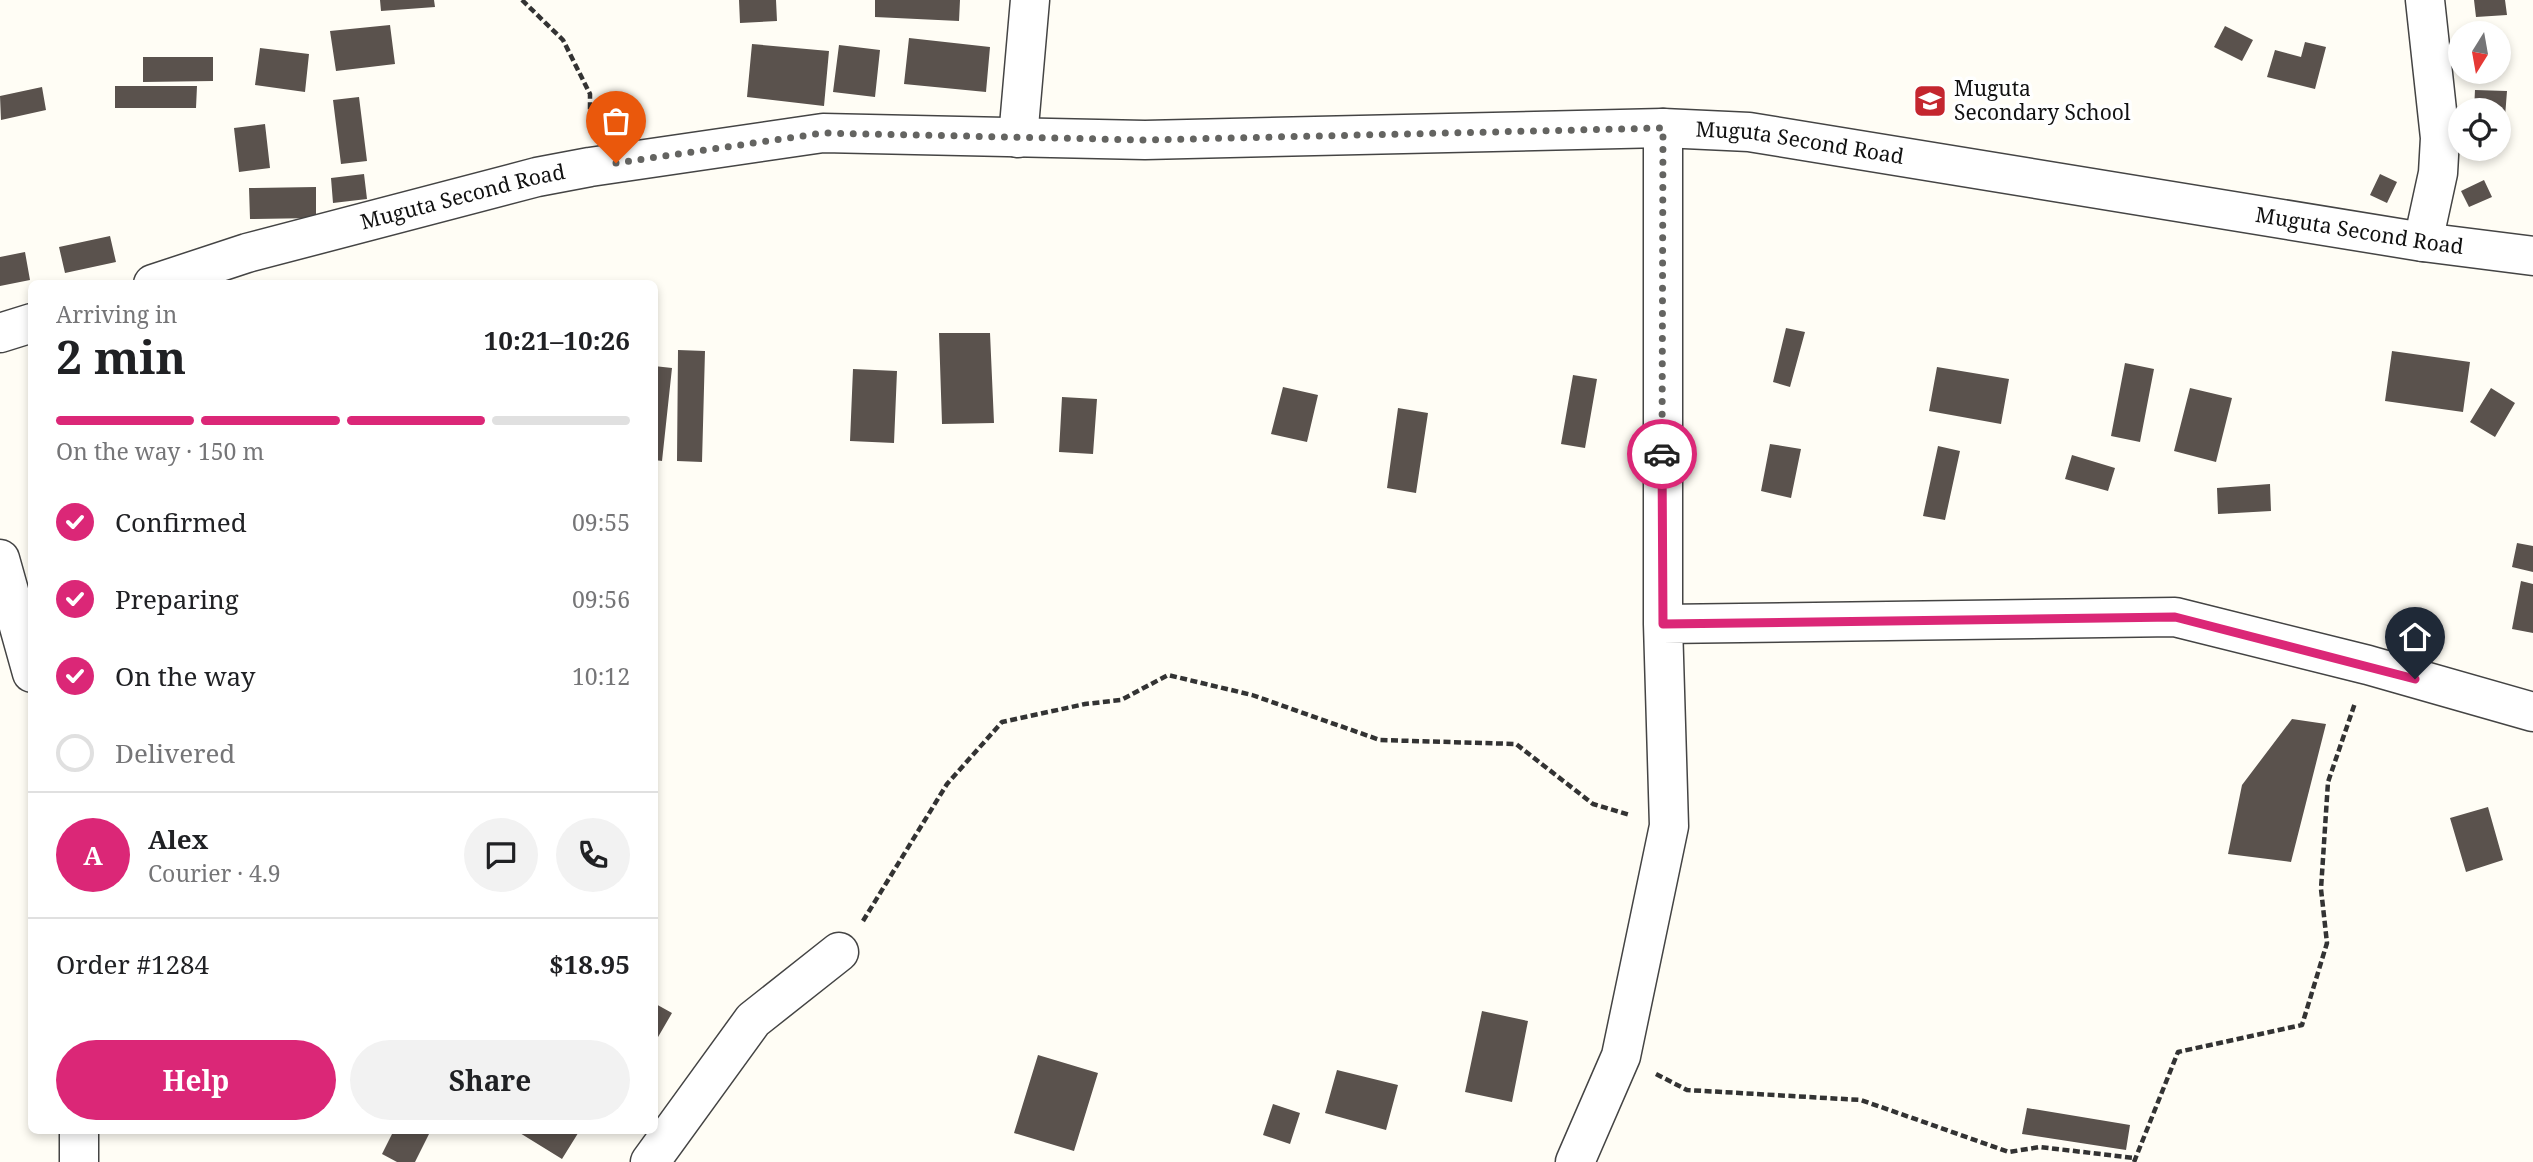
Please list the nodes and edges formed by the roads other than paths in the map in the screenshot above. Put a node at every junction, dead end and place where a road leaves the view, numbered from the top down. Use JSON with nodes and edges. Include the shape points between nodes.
{"nodes":[{"id":1,"x":1030,"y":0,"type":"edge"},
{"id":2,"x":2425,"y":0,"type":"edge"},
{"id":3,"x":1663,"y":128,"type":"junction"},
{"id":4,"x":1018,"y":138,"type":"junction"},
{"id":5,"x":2423,"y":242,"type":"junction"},
{"id":6,"x":2533,"y":256,"type":"edge"},
{"id":7,"x":165,"y":280,"type":"edge"},
{"id":8,"x":28,"y":324,"type":"edge"},
{"id":9,"x":0,"y":333,"type":"edge"},
{"id":10,"x":0,"y":559,"type":"edge"},
{"id":11,"x":1663,"y":624,"type":"junction"},
{"id":12,"x":28,"y":659,"type":"edge"},
{"id":13,"x":2533,"y":712,"type":"edge"},
{"id":14,"x":839,"y":953,"type":"road end"},
{"id":15,"x":79,"y":1134,"type":"edge"},
{"id":16,"x":79,"y":1162,"type":"edge"},
{"id":17,"x":650,"y":1162,"type":"edge"},
{"id":18,"x":1575,"y":1162,"type":"edge"}],
"edges":[{"from":1,"to":4,"type":"street"},
{"from":2,"to":5,"type":"street","via":[[2441,138]]},
{"from":3,"to":4,"type":"street","name":"Muguta Second Road","via":[[1158,140]]},
{"from":3,"to":5,"type":"street","name":"Muguta Second Road","via":[[1749,132]]},
{"from":3,"to":11,"type":"street"},
{"from":4,"to":7,"type":"street","name":"Muguta Second Road","via":[[823,133],[590,167],[247,253]]},
{"from":5,"to":6,"type":"street","name":"Muguta Second Road"},
{"from":8,"to":9,"type":"street"},
{"from":10,"to":12,"type":"street"},
{"from":11,"to":13,"type":"street","via":[[2175,617]]},
{"from":11,"to":18,"type":"street","via":[[1670,826],[1621,1056]]},
{"from":14,"to":17,"type":"street","via":[[753,1020]]},
{"from":15,"to":16,"type":"street"}]}
